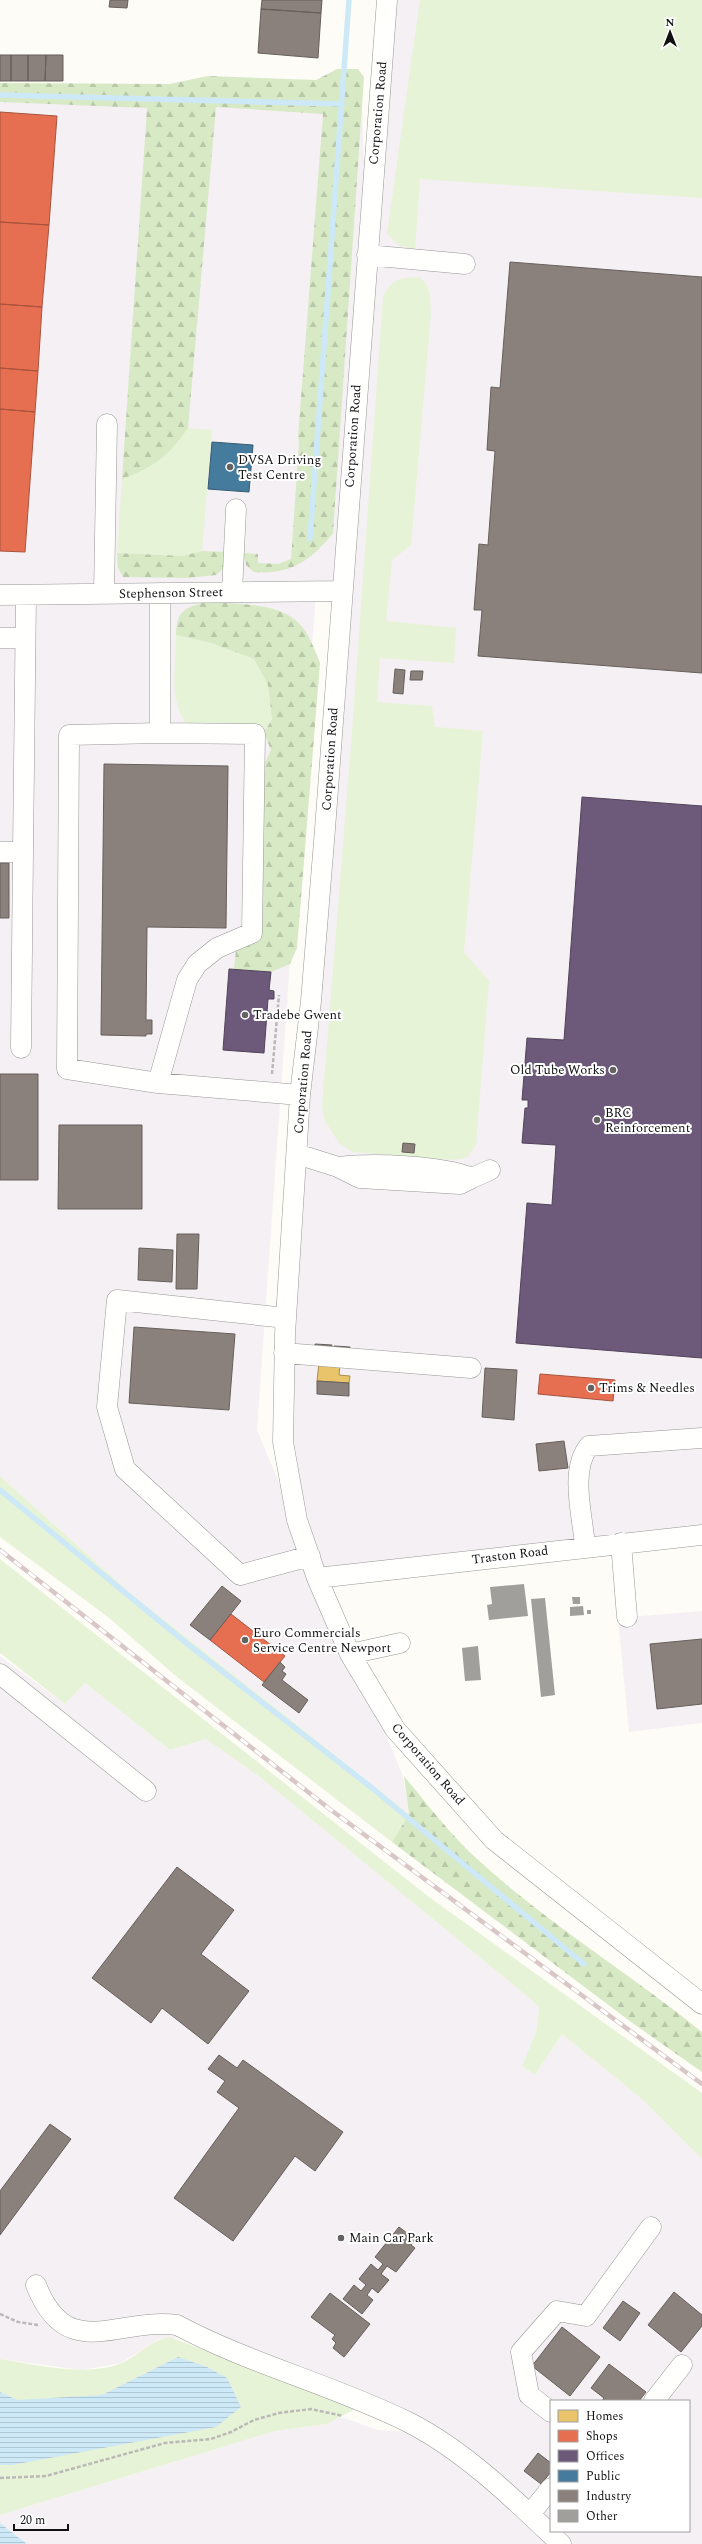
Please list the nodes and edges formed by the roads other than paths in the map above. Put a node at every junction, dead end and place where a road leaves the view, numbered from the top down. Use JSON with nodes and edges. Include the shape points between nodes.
{"nodes":[{"id":1,"x":387,"y":0,"type":"edge"},
{"id":2,"x":367,"y":254,"type":"junction"},
{"id":3,"x":466,"y":264,"type":"dead end"},
{"id":4,"x":107,"y":424,"type":"dead end"},
{"id":5,"x":236,"y":509,"type":"dead end"},
{"id":6,"x":342,"y":591,"type":"junction"},
{"id":7,"x":232,"y":592,"type":"junction"},
{"id":8,"x":160,"y":593,"type":"junction"},
{"id":9,"x":104,"y":594,"type":"junction"},
{"id":10,"x":0,"y":595,"type":"edge"},
{"id":11,"x":26,"y":595,"type":"junction"},
{"id":12,"x":0,"y":638,"type":"edge"},
{"id":13,"x":25,"y":638,"type":"junction"},
{"id":14,"x":160,"y":733,"type":"junction"},
{"id":15,"x":0,"y":852,"type":"edge"},
{"id":16,"x":23,"y":852,"type":"junction"},
{"id":17,"x":20,"y":1048,"type":"dead end"},
{"id":18,"x":158,"y":1083,"type":"junction"},
{"id":19,"x":300,"y":1095,"type":"junction"},
{"id":20,"x":297,"y":1154,"type":"junction"},
{"id":21,"x":490,"y":1170,"type":"dead end"},
{"id":22,"x":286,"y":1318,"type":"junction"},
{"id":23,"x":284,"y":1354,"type":"junction"},
{"id":24,"x":471,"y":1368,"type":"dead end"},
{"id":25,"x":702,"y":1438,"type":"edge"},
{"id":26,"x":702,"y":1535,"type":"edge"},
{"id":27,"x":621,"y":1543,"type":"junction"},
{"id":28,"x":585,"y":1546,"type":"junction"},
{"id":29,"x":310,"y":1556,"type":"junction"},
{"id":30,"x":317,"y":1578,"type":"junction"},
{"id":31,"x":627,"y":1617,"type":"dead end"},
{"id":32,"x":400,"y":1643,"type":"dead end"},
{"id":33,"x":350,"y":1654,"type":"junction"},
{"id":34,"x":0,"y":1674,"type":"edge"},
{"id":35,"x":146,"y":1791,"type":"dead end"},
{"id":36,"x":702,"y":2004,"type":"edge"},
{"id":37,"x":651,"y":2227,"type":"dead end"},
{"id":38,"x":36,"y":2285,"type":"dead end"},
{"id":39,"x":682,"y":2365,"type":"dead end"},
{"id":40,"x":655,"y":2400,"type":"edge"},
{"id":41,"x":550,"y":2411,"type":"edge"},
{"id":42,"x":550,"y":2489,"type":"edge"},
{"id":43,"x":530,"y":2514,"type":"junction"},
{"id":44,"x":561,"y":2544,"type":"edge"}],
"edges":[{"from":1,"to":2,"type":"street","name":"Corporation Road"},
{"from":2,"to":3,"type":"street"},
{"from":2,"to":6,"type":"street","name":"Corporation Road"},
{"from":4,"to":9,"type":"street"},
{"from":5,"to":7,"type":"street"},
{"from":6,"to":7,"type":"street","name":"Stephenson Street"},
{"from":6,"to":19,"type":"street","name":"Corporation Road","via":[[311,1001]]},
{"from":7,"to":8,"type":"street","name":"Stephenson Street"},
{"from":8,"to":9,"type":"street","name":"Stephenson Street"},
{"from":8,"to":14,"type":"street"},
{"from":9,"to":11,"type":"street","name":"Stephenson Street"},
{"from":10,"to":11,"type":"street","name":"Stephenson Street"},
{"from":11,"to":13,"type":"street"},
{"from":12,"to":13,"type":"street"},
{"from":13,"to":16,"type":"street"},
{"from":14,"to":18,"type":"street","via":[[255,734],[252,933],[217,948],[197,964],[187,980]]},
{"from":14,"to":18,"type":"street","via":[[68,735],[67,1069]]},
{"from":15,"to":16,"type":"street"},
{"from":16,"to":17,"type":"street"},
{"from":18,"to":19,"type":"street"},
{"from":19,"to":20,"type":"street","name":"Corporation Road"},
{"from":20,"to":21,"type":"street","via":[[338,1167],[360,1164],[414,1168],[459,1172],[472,1178]]},
{"from":20,"to":22,"type":"street","name":"Corporation Road"},
{"from":22,"to":23,"type":"street","name":"Corporation Road"},
{"from":22,"to":29,"type":"street","via":[[116,1300],[107,1407],[125,1469],[240,1575]]},
{"from":23,"to":24,"type":"street"},
{"from":23,"to":29,"type":"street","name":"Corporation Road","via":[[283,1442],[297,1520]]},
{"from":25,"to":28,"type":"street","via":[[590,1446],[580,1465],[579,1482]]},
{"from":26,"to":27,"type":"street","name":"Traston Road"},
{"from":27,"to":28,"type":"street","name":"Traston Road"},
{"from":27,"to":31,"type":"street"},
{"from":28,"to":30,"type":"street","name":"Traston Road"},
{"from":29,"to":30,"type":"street","name":"Corporation Road"},
{"from":30,"to":33,"type":"street","name":"Corporation Road"},
{"from":32,"to":33,"type":"street"},
{"from":33,"to":36,"type":"street","name":"Corporation Road","via":[[396,1729],[494,1840]]},
{"from":34,"to":35,"type":"street"},
{"from":37,"to":41,"type":"street","via":[[586,2316],[557,2311],[521,2352],[529,2395]]},
{"from":38,"to":43,"type":"street","via":[[52,2315],[72,2329],[99,2332],[147,2325],[177,2324],[408,2422],[458,2453]]},
{"from":39,"to":40,"type":"street"},
{"from":42,"to":43,"type":"street"},
{"from":43,"to":44,"type":"street"}]}
